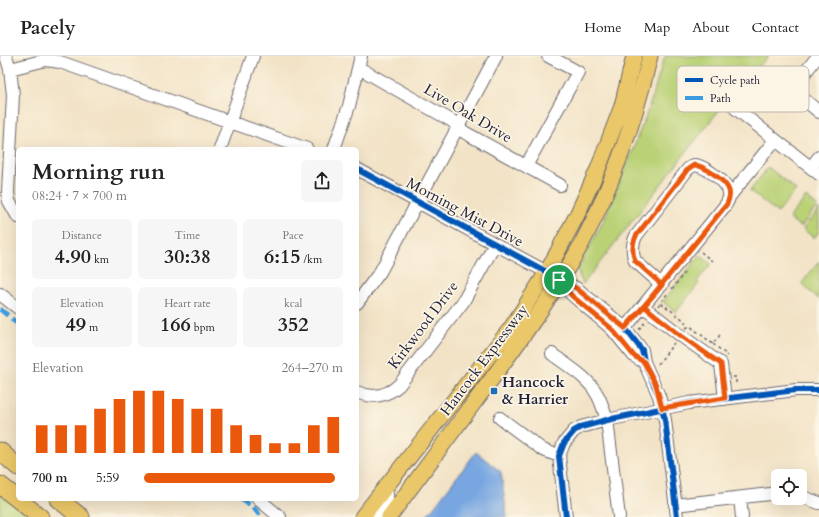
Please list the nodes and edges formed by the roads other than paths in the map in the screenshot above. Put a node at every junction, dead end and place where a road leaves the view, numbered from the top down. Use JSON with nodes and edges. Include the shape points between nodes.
{"nodes":[{"id":1,"x":6,"y":56,"type":"edge"},
{"id":2,"x":253,"y":56,"type":"edge"},
{"id":3,"x":361,"y":56,"type":"edge"},
{"id":4,"x":496,"y":56,"type":"edge"},
{"id":5,"x":548,"y":56,"type":"edge"},
{"id":6,"x":634,"y":56,"type":"edge"},
{"id":7,"x":650,"y":56,"type":"edge"},
{"id":8,"x":818,"y":56,"type":"edge"},
{"id":9,"x":809,"y":67,"type":"edge"},
{"id":10,"x":359,"y":68,"type":"junction"},
{"id":11,"x":10,"y":69,"type":"junction"},
{"id":12,"x":809,"y":103,"type":"edge"},
{"id":13,"x":740,"y":112,"type":"edge"},
{"id":14,"x":819,"y":112,"type":"edge"},
{"id":15,"x":229,"y":122,"type":"junction"},
{"id":16,"x":458,"y":126,"type":"junction"},
{"id":17,"x":775,"y":140,"type":"junction"},
{"id":18,"x":221,"y":147,"type":"edge"},
{"id":19,"x":301,"y":147,"type":"edge"},
{"id":20,"x":335,"y":147,"type":"edge"},
{"id":21,"x":819,"y":157,"type":"edge"},
{"id":22,"x":526,"y":166,"type":"junction"},
{"id":23,"x":359,"y":170,"type":"edge"},
{"id":24,"x":815,"y":171,"type":"edge"},
{"id":25,"x":560,"y":185,"type":"dead end"},
{"id":26,"x":729,"y":197,"type":"junction"},
{"id":27,"x":417,"y":201,"type":"junction"},
{"id":28,"x":16,"y":214,"type":"edge"},
{"id":29,"x":496,"y":244,"type":"junction"},
{"id":30,"x":553,"y":276,"type":"junction"},
{"id":31,"x":662,"y":285,"type":"junction"},
{"id":32,"x":0,"y":294,"type":"edge"},
{"id":33,"x":359,"y":300,"type":"edge"},
{"id":34,"x":16,"y":305,"type":"edge"},
{"id":35,"x":644,"y":306,"type":"junction"},
{"id":36,"x":625,"y":328,"type":"junction"},
{"id":37,"x":552,"y":354,"type":"dead end"},
{"id":38,"x":644,"y":362,"type":"junction"},
{"id":39,"x":819,"y":390,"type":"edge"},
{"id":40,"x":359,"y":393,"type":"edge"},
{"id":41,"x":725,"y":398,"type":"junction"},
{"id":42,"x":662,"y":408,"type":"junction"},
{"id":43,"x":500,"y":418,"type":"dead end"},
{"id":44,"x":607,"y":420,"type":"junction"},
{"id":45,"x":0,"y":451,"type":"edge"},
{"id":46,"x":559,"y":456,"type":"junction"},
{"id":47,"x":16,"y":465,"type":"edge"},
{"id":48,"x":0,"y":485,"type":"edge"},
{"id":49,"x":386,"y":487,"type":"junction"},
{"id":50,"x":771,"y":494,"type":"edge"},
{"id":51,"x":16,"y":498,"type":"edge"},
{"id":52,"x":740,"y":498,"type":"junction"},
{"id":53,"x":807,"y":499,"type":"edge"},
{"id":54,"x":20,"y":501,"type":"edge"},
{"id":55,"x":61,"y":501,"type":"edge"},
{"id":56,"x":260,"y":501,"type":"edge"},
{"id":57,"x":819,"y":504,"type":"edge"},
{"id":58,"x":676,"y":511,"type":"edge"},
{"id":59,"x":40,"y":517,"type":"edge"},
{"id":60,"x":81,"y":517,"type":"edge"},
{"id":61,"x":280,"y":517,"type":"edge"},
{"id":62,"x":362,"y":517,"type":"edge"},
{"id":63,"x":378,"y":517,"type":"edge"},
{"id":64,"x":389,"y":517,"type":"edge"},
{"id":65,"x":566,"y":517,"type":"edge"},
{"id":66,"x":619,"y":517,"type":"edge"},
{"id":67,"x":742,"y":517,"type":"edge"}],
"edges":[{"from":1,"to":11,"type":"street"},
{"from":2,"to":15,"type":"street"},
{"from":3,"to":10,"type":"street"},
{"from":4,"to":16,"type":"street"},
{"from":5,"to":22,"type":"street","via":[[578,72]]},
{"from":6,"to":30,"type":"main road","name":"Hancock Expressway","via":[[622,106]]},
{"from":7,"to":30,"type":"main road","name":"Hancock Expressway","via":[[642,93],[605,192],[582,244]]},
{"from":8,"to":9,"type":"street"},
{"from":10,"to":16,"type":"street","name":"Live Oak Drive"},
{"from":10,"to":20,"type":"street"},
{"from":11,"to":15,"type":"street","via":[[46,60],[60,62]]},
{"from":11,"to":28,"type":"street","via":[[14,95],[8,192],[9,201]]},
{"from":12,"to":14,"type":"street"},
{"from":13,"to":17,"type":"street"},
{"from":15,"to":18,"type":"street"},
{"from":15,"to":19,"type":"street"},
{"from":16,"to":22,"type":"street","name":"Live Oak Drive","via":[[464,132]]},
{"from":16,"to":27,"type":"street"},
{"from":17,"to":24,"type":"street"},
{"from":17,"to":26,"type":"street"},
{"from":21,"to":24,"type":"street"},
{"from":22,"to":25,"type":"street","name":"Live Oak Drive"},
{"from":23,"to":27,"type":"street","name":"Morning Mist Drive"},
{"from":26,"to":31,"type":"street","via":[[727,204]]},
{"from":26,"to":31,"type":"street","via":[[726,185],[702,166],[694,165],[688,169],[636,236],[633,245],[635,261]]},
{"from":27,"to":29,"type":"street","name":"Morning Mist Drive"},
{"from":27,"to":33,"type":"street","via":[[380,272]]},
{"from":29,"to":30,"type":"street","name":"Morning Mist Drive"},
{"from":29,"to":40,"type":"street","name":"Kirkwood Drive","via":[[455,313],[399,385],[379,401]]},
{"from":30,"to":36,"type":"street","name":"Morning Mist Drive","via":[[576,288]]},
{"from":30,"to":38,"type":"street","via":[[572,296],[612,329],[634,356]]},
{"from":30,"to":49,"type":"main road","name":"Hancock Expressway"},
{"from":30,"to":64,"type":"main road","name":"Hancock Expressway","via":[[520,342]]},
{"from":31,"to":35,"type":"street"},
{"from":32,"to":34,"type":"street"},
{"from":35,"to":36,"type":"street"},
{"from":35,"to":41,"type":"street","via":[[721,364]]},
{"from":36,"to":38,"type":"street","name":"Morning Mist Drive","via":[[642,350]]},
{"from":37,"to":44,"type":"street","via":[[583,377],[593,388]]},
{"from":38,"to":42,"type":"street","name":"Morning Mist Drive","via":[[656,385]]},
{"from":39,"to":41,"type":"street"},
{"from":41,"to":42,"type":"street"},
{"from":42,"to":44,"type":"street"},
{"from":42,"to":58,"type":"street","name":"Morning Mist Drive"},
{"from":43,"to":46,"type":"street","via":[[543,450]]},
{"from":44,"to":46,"type":"street","via":[[588,424],[574,431],[564,443]]},
{"from":44,"to":66,"type":"street"},
{"from":45,"to":47,"type":"highway"},
{"from":46,"to":65,"type":"street"},
{"from":48,"to":51,"type":"highway"},
{"from":49,"to":62,"type":"main road","name":"Hancock Expressway"},
{"from":49,"to":63,"type":"street","via":[[388,504]]},
{"from":50,"to":52,"type":"street"},
{"from":52,"to":58,"type":"street"},
{"from":52,"to":67,"type":"street"},
{"from":53,"to":57,"type":"street"},
{"from":54,"to":59,"type":"highway"},
{"from":55,"to":60,"type":"highway"},
{"from":56,"to":61,"type":"street"}]}
